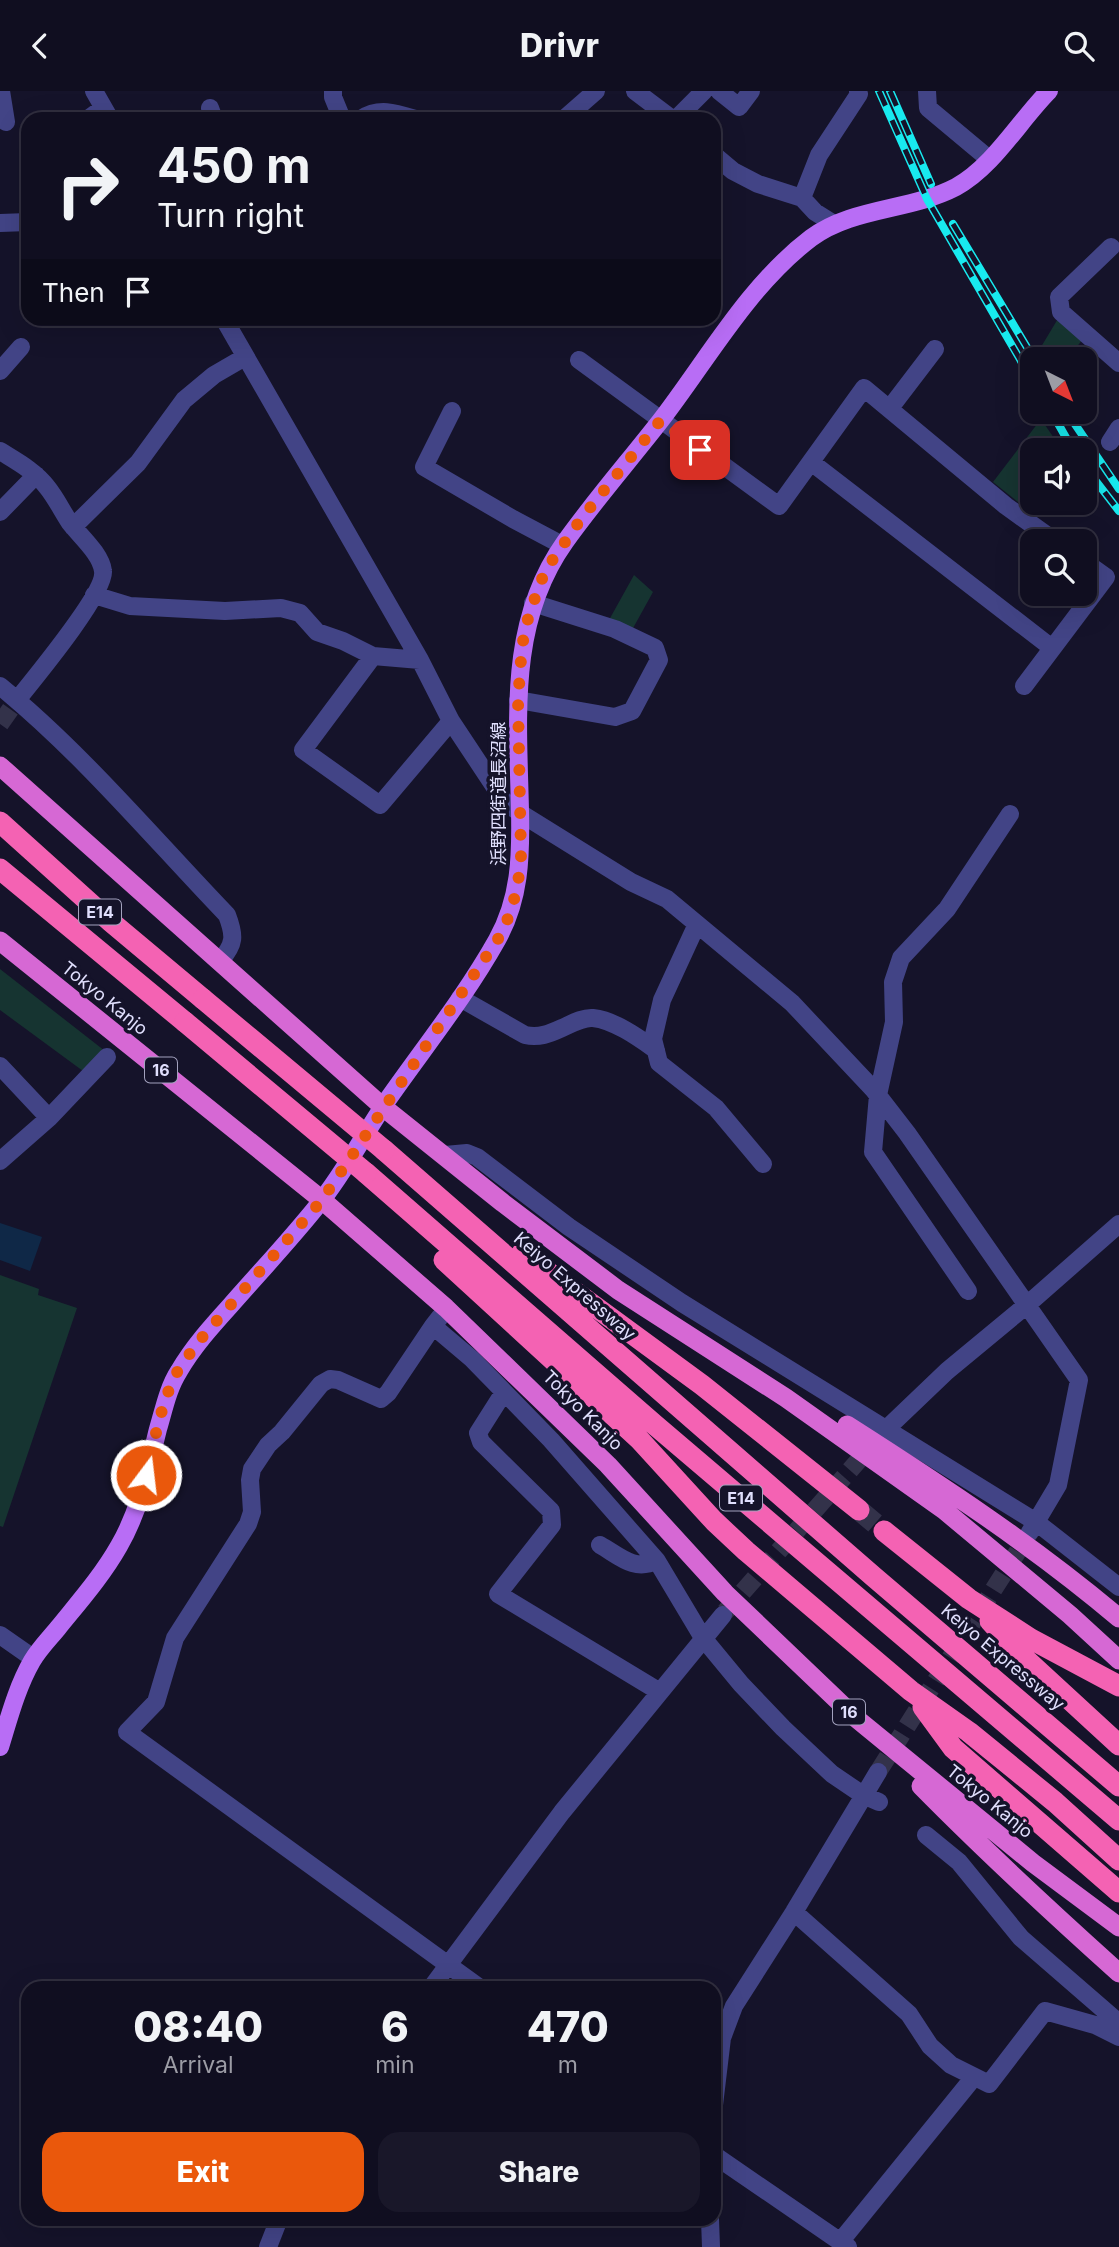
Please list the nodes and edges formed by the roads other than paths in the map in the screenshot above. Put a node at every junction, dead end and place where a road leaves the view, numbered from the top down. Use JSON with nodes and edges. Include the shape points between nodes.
{"nodes":[{"id":1,"x":1,"y":91,"type":"edge"},
{"id":2,"x":94,"y":91,"type":"edge"},
{"id":3,"x":333,"y":91,"type":"edge"},
{"id":4,"x":596,"y":91,"type":"edge"},
{"id":5,"x":635,"y":91,"type":"edge"},
{"id":6,"x":704,"y":91,"type":"edge"},
{"id":7,"x":719,"y":91,"type":"edge"},
{"id":8,"x":751,"y":91,"type":"edge"},
{"id":9,"x":858,"y":91,"type":"edge"},
{"id":10,"x":927,"y":91,"type":"edge"},
{"id":11,"x":1049,"y":91,"type":"edge"},
{"id":12,"x":106,"y":112,"type":"edge"},
{"id":13,"x":339,"y":112,"type":"edge"},
{"id":14,"x":572,"y":112,"type":"edge"},
{"id":15,"x":664,"y":112,"type":"edge"},
{"id":16,"x":682,"y":112,"type":"edge"},
{"id":17,"x":6,"y":122,"type":"dead end"},
{"id":18,"x":989,"y":159,"type":"junction"},
{"id":19,"x":721,"y":161,"type":"edge"},
{"id":20,"x":803,"y":198,"type":"junction"},
{"id":21,"x":0,"y":222,"type":"edge"},
{"id":22,"x":21,"y":222,"type":"edge"},
{"id":23,"x":834,"y":224,"type":"junction"},
{"id":24,"x":1116,"y":247,"type":"edge"},
{"id":25,"x":228,"y":326,"type":"edge"},
{"id":26,"x":21,"y":347,"type":"dead end"},
{"id":27,"x":935,"y":349,"type":"dead end"},
{"id":28,"x":245,"y":357,"type":"junction"},
{"id":29,"x":579,"y":360,"type":"dead end"},
{"id":30,"x":1119,"y":363,"type":"edge"},
{"id":31,"x":0,"y":371,"type":"edge"},
{"id":32,"x":890,"y":408,"type":"junction"},
{"id":33,"x":452,"y":411,"type":"dead end"},
{"id":34,"x":660,"y":421,"type":"junction"},
{"id":35,"x":0,"y":451,"type":"edge"},
{"id":36,"x":811,"y":462,"type":"junction"},
{"id":37,"x":36,"y":475,"type":"junction"},
{"id":38,"x":0,"y":512,"type":"edge"},
{"id":39,"x":73,"y":527,"type":"junction"},
{"id":40,"x":1038,"y":529,"type":"edge"},
{"id":41,"x":562,"y":545,"type":"junction"},
{"id":42,"x":1097,"y":571,"type":"edge"},
{"id":43,"x":1097,"y":589,"type":"edge"},
{"id":44,"x":94,"y":595,"type":"junction"},
{"id":45,"x":533,"y":603,"type":"junction"},
{"id":46,"x":1084,"y":606,"type":"edge"},
{"id":47,"x":1052,"y":648,"type":"junction"},
{"id":48,"x":373,"y":656,"type":"junction"},
{"id":49,"x":420,"y":660,"type":"junction"},
{"id":50,"x":0,"y":686,"type":"edge"},
{"id":51,"x":1024,"y":686,"type":"dead end"},
{"id":52,"x":17,"y":700,"type":"junction"},
{"id":53,"x":518,"y":700,"type":"junction"},
{"id":54,"x":451,"y":721,"type":"junction"},
{"id":55,"x":0,"y":766,"type":"edge"},
{"id":56,"x":520,"y":813,"type":"junction"},
{"id":57,"x":1010,"y":814,"type":"dead end"},
{"id":58,"x":0,"y":822,"type":"edge"},
{"id":59,"x":0,"y":869,"type":"edge"},
{"id":60,"x":696,"y":924,"type":"junction"},
{"id":61,"x":0,"y":941,"type":"edge"},
{"id":62,"x":220,"y":961,"type":"junction"},
{"id":63,"x":460,"y":998,"type":"junction"},
{"id":64,"x":656,"y":1050,"type":"junction"},
{"id":65,"x":107,"y":1057,"type":"dead end"},
{"id":66,"x":0,"y":1066,"type":"edge"},
{"id":67,"x":878,"y":1095,"type":"junction"},
{"id":68,"x":383,"y":1107,"type":"junction"},
{"id":69,"x":50,"y":1118,"type":"junction"},
{"id":70,"x":445,"y":1155,"type":"junction"},
{"id":71,"x":0,"y":1161,"type":"edge"},
{"id":72,"x":763,"y":1164,"type":"dead end"},
{"id":73,"x":322,"y":1200,"type":"junction"},
{"id":74,"x":399,"y":1202,"type":"junction"},
{"id":75,"x":449,"y":1207,"type":"junction"},
{"id":76,"x":1119,"y":1224,"type":"edge"},
{"id":77,"x":968,"y":1291,"type":"dead end"},
{"id":78,"x":1028,"y":1304,"type":"junction"},
{"id":79,"x":446,"y":1308,"type":"junction"},
{"id":80,"x":433,"y":1326,"type":"junction"},
{"id":81,"x":503,"y":1392,"type":"junction"},
{"id":82,"x":786,"y":1398,"type":"junction"},
{"id":83,"x":883,"y":1432,"type":"junction"},
{"id":84,"x":859,"y":1510,"type":"tunnel mouth"},
{"id":85,"x":1033,"y":1527,"type":"junction"},
{"id":86,"x":884,"y":1531,"type":"tunnel mouth"},
{"id":87,"x":600,"y":1545,"type":"dead end"},
{"id":88,"x":657,"y":1561,"type":"junction"},
{"id":89,"x":1119,"y":1587,"type":"edge"},
{"id":90,"x":969,"y":1599,"type":"junction"},
{"id":91,"x":723,"y":1615,"type":"tunnel mouth"},
{"id":92,"x":1119,"y":1618,"type":"edge"},
{"id":93,"x":0,"y":1635,"type":"edge"},
{"id":94,"x":703,"y":1638,"type":"junction"},
{"id":95,"x":33,"y":1658,"type":"junction"},
{"id":96,"x":1119,"y":1660,"type":"edge"},
{"id":97,"x":1119,"y":1686,"type":"edge"},
{"id":98,"x":911,"y":1691,"type":"junction"},
{"id":99,"x":660,"y":1692,"type":"junction"},
{"id":100,"x":857,"y":1719,"type":"junction"},
{"id":101,"x":1119,"y":1745,"type":"edge"},
{"id":102,"x":0,"y":1748,"type":"edge"},
{"id":103,"x":878,"y":1772,"type":"tunnel mouth"},
{"id":104,"x":1119,"y":1786,"type":"edge"},
{"id":105,"x":871,"y":1798,"type":"junction"},
{"id":106,"x":1119,"y":1820,"type":"edge"},
{"id":107,"x":926,"y":1835,"type":"dead end"},
{"id":108,"x":1119,"y":1860,"type":"edge"},
{"id":109,"x":1119,"y":1892,"type":"edge"},
{"id":110,"x":794,"y":1912,"type":"junction"},
{"id":111,"x":1119,"y":1927,"type":"edge"},
{"id":112,"x":449,"y":1966,"type":"junction"},
{"id":113,"x":1119,"y":1973,"type":"edge"},
{"id":114,"x":437,"y":1981,"type":"edge"},
{"id":115,"x":470,"y":1981,"type":"edge"},
{"id":116,"x":1119,"y":2023,"type":"edge"},
{"id":117,"x":1119,"y":2037,"type":"edge"},
{"id":118,"x":721,"y":2046,"type":"edge"},
{"id":119,"x":974,"y":2077,"type":"junction"},
{"id":120,"x":721,"y":2160,"type":"edge"},
{"id":121,"x":276,"y":2226,"type":"edge"},
{"id":122,"x":710,"y":2226,"type":"edge"},
{"id":123,"x":844,"y":2244,"type":"edge"},
{"id":124,"x":268,"y":2247,"type":"edge"},
{"id":125,"x":711,"y":2247,"type":"edge"}],
"edges":[{"from":1,"to":17,"type":"street"},
{"from":2,"to":12,"type":"street"},
{"from":3,"to":13,"type":"street"},
{"from":4,"to":14,"type":"street"},
{"from":5,"to":15,"type":"street"},
{"from":6,"to":16,"type":"street"},
{"from":7,"to":8,"type":"street","via":[[739,107]]},
{"from":9,"to":20,"type":"street","via":[[819,155]]},
{"from":10,"to":18,"type":"street","via":[[928,108]]},
{"from":11,"to":18,"type":"main road","name":"浜野四街道長沼線"},
{"from":18,"to":23,"type":"main road","name":"浜野四街道長沼線","via":[[956,187]]},
{"from":19,"to":20,"type":"street","via":[[758,184]]},
{"from":20,"to":23,"type":"street"},
{"from":21,"to":22,"type":"street"},
{"from":23,"to":34,"type":"main road","name":"浜野四街道長沼線","via":[[808,241],[749,300]]},
{"from":24,"to":30,"type":"street","via":[[1059,297],[1062,312]]},
{"from":25,"to":28,"type":"street"},
{"from":26,"to":31,"type":"street"},
{"from":27,"to":32,"type":"street"},
{"from":28,"to":39,"type":"street","via":[[184,400],[138,463]]},
{"from":28,"to":49,"type":"street"},
{"from":29,"to":34,"type":"street"},
{"from":32,"to":36,"type":"street","via":[[864,388]]},
{"from":32,"to":40,"type":"street"},
{"from":33,"to":41,"type":"street","via":[[425,467]]},
{"from":34,"to":36,"type":"street","via":[[779,506]]},
{"from":34,"to":41,"type":"main road","name":"浜野四街道長沼線"},
{"from":35,"to":37,"type":"street"},
{"from":36,"to":47,"type":"street"},
{"from":37,"to":38,"type":"street"},
{"from":37,"to":39,"type":"street"},
{"from":39,"to":44,"type":"street","via":[[99,559],[104,573]]},
{"from":41,"to":45,"type":"main road","name":"浜野四街道長沼線"},
{"from":42,"to":43,"type":"street","via":[[1106,577]]},
{"from":44,"to":48,"type":"street","via":[[130,606],[225,611],[281,608],[300,614],[317,632]]},
{"from":44,"to":52,"type":"street"},
{"from":45,"to":53,"type":"main road","name":"浜野四街道長沼線","via":[[522,646]]},
{"from":45,"to":53,"type":"street","via":[[615,629],[655,649],[659,660],[632,711],[615,717]]},
{"from":46,"to":47,"type":"street"},
{"from":47,"to":51,"type":"street"},
{"from":48,"to":49,"type":"street"},
{"from":48,"to":54,"type":"street","via":[[303,750],[380,805]]},
{"from":49,"to":54,"type":"street"},
{"from":50,"to":52,"type":"street"},
{"from":52,"to":62,"type":"street","via":[[108,788],[227,915],[233,940]]},
{"from":53,"to":56,"type":"main road","name":"浜野四街道長沼線"},
{"from":54,"to":56,"type":"street","via":[[504,801]]},
{"from":55,"to":62,"type":"highway"},
{"from":56,"to":60,"type":"street","via":[[667,899]]},
{"from":56,"to":63,"type":"main road","name":"浜野四街道長沼線","via":[[521,856],[511,912]]},
{"from":57,"to":67,"type":"street","via":[[947,909],[901,958],[894,982],[894,1022]]},
{"from":58,"to":75,"type":"highway","name":"Keiyo Expressway","number":"E14","bridge":true,"via":[[111,922]]},
{"from":59,"to":74,"type":"highway","number":"E14","bridge":true},
{"from":60,"to":64,"type":"street","via":[[662,1000],[653,1038]]},
{"from":60,"to":67,"type":"street","via":[[792,1003]]},
{"from":61,"to":73,"type":"highway","name":"Tokyo Kanjo","number":"16"},
{"from":62,"to":68,"type":"highway"},
{"from":63,"to":64,"type":"street","via":[[536,1038],[591,1017],[634,1034]]},
{"from":63,"to":68,"type":"main road","name":"浜野四街道長沼線"},
{"from":64,"to":72,"type":"street","via":[[659,1063],[716,1108]]},
{"from":65,"to":69,"type":"street"},
{"from":66,"to":69,"type":"street"},
{"from":67,"to":77,"type":"street","via":[[873,1152]]},
{"from":67,"to":78,"type":"street"},
{"from":68,"to":70,"type":"highway"},
{"from":68,"to":73,"type":"main road","name":"浜野四街道長沼線"},
{"from":69,"to":71,"type":"street"},
{"from":70,"to":82,"type":"highway","via":[[618,1290]]},
{"from":70,"to":83,"type":"street","via":[[477,1157],[569,1227]]},
{"from":73,"to":79,"type":"highway","name":"Tokyo Kanjo","number":"16"},
{"from":73,"to":95,"type":"main road","name":"浜野四街道長沼線","via":[[199,1341],[174,1378],[133,1521],[95,1583]]},
{"from":74,"to":98,"type":"highway","via":[[420,1237],[639,1439],[714,1521]]},
{"from":74,"to":106,"type":"highway","number":"E14"},
{"from":75,"to":84,"type":"highway","via":[[488,1227],[702,1385]]},
{"from":75,"to":104,"type":"highway","name":"Keiyo Expressway","number":"E14"},
{"from":76,"to":78,"type":"street"},
{"from":78,"to":83,"type":"street"},
{"from":78,"to":85,"type":"street","via":[[1079,1380],[1058,1485]]},
{"from":79,"to":80,"type":"street"},
{"from":79,"to":100,"type":"highway","name":"Tokyo Kanjo","number":"16","via":[[608,1465],[725,1593]]},
{"from":80,"to":81,"type":"street"},
{"from":80,"to":112,"type":"street","via":[[381,1399],[330,1379],[268,1445],[252,1469],[248,1524],[175,1638],[156,1702],[127,1733]]},
{"from":81,"to":88,"type":"street"},
{"from":81,"to":99,"type":"street","via":[[478,1433],[481,1442],[551,1511],[552,1525],[498,1594]]},
{"from":82,"to":92,"type":"highway","via":[[822,1410],[922,1472],[1015,1536]]},
{"from":82,"to":96,"type":"highway","via":[[944,1510]]},
{"from":83,"to":85,"type":"street"},
{"from":85,"to":89,"type":"street"},
{"from":86,"to":90,"type":"highway"},
{"from":87,"to":88,"type":"street","via":[[633,1564]]},
{"from":88,"to":94,"type":"street"},
{"from":90,"to":97,"type":"highway"},
{"from":90,"to":101,"type":"highway","via":[[1020,1654]]},
{"from":91,"to":94,"type":"street"},
{"from":93,"to":95,"type":"street"},
{"from":94,"to":99,"type":"street"},
{"from":94,"to":105,"type":"street","via":[[783,1728],[832,1774]]},
{"from":95,"to":102,"type":"main road","name":"浜野四街道長沼線"},
{"from":98,"to":108,"type":"highway","via":[[969,1732]]},
{"from":98,"to":109,"type":"highway","via":[[953,1748]]},
{"from":99,"to":112,"type":"street","via":[[562,1812]]},
{"from":100,"to":111,"type":"highway","name":"Tokyo Kanjo","number":"16"},
{"from":100,"to":113,"type":"highway","via":[[967,1833]]},
{"from":103,"to":105,"type":"street"},
{"from":105,"to":110,"type":"street"},
{"from":107,"to":116,"type":"street","via":[[959,1862],[1021,1938]]},
{"from":110,"to":118,"type":"street","via":[[734,2006]]},
{"from":110,"to":119,"type":"street","via":[[909,2014],[930,2046]]},
{"from":112,"to":114,"type":"street"},
{"from":112,"to":115,"type":"street"},
{"from":117,"to":119,"type":"street","via":[[1045,2011],[989,2084]]},
{"from":119,"to":123,"type":"street"},
{"from":120,"to":123,"type":"street"},
{"from":121,"to":124,"type":"street"},
{"from":122,"to":125,"type":"street"}]}
